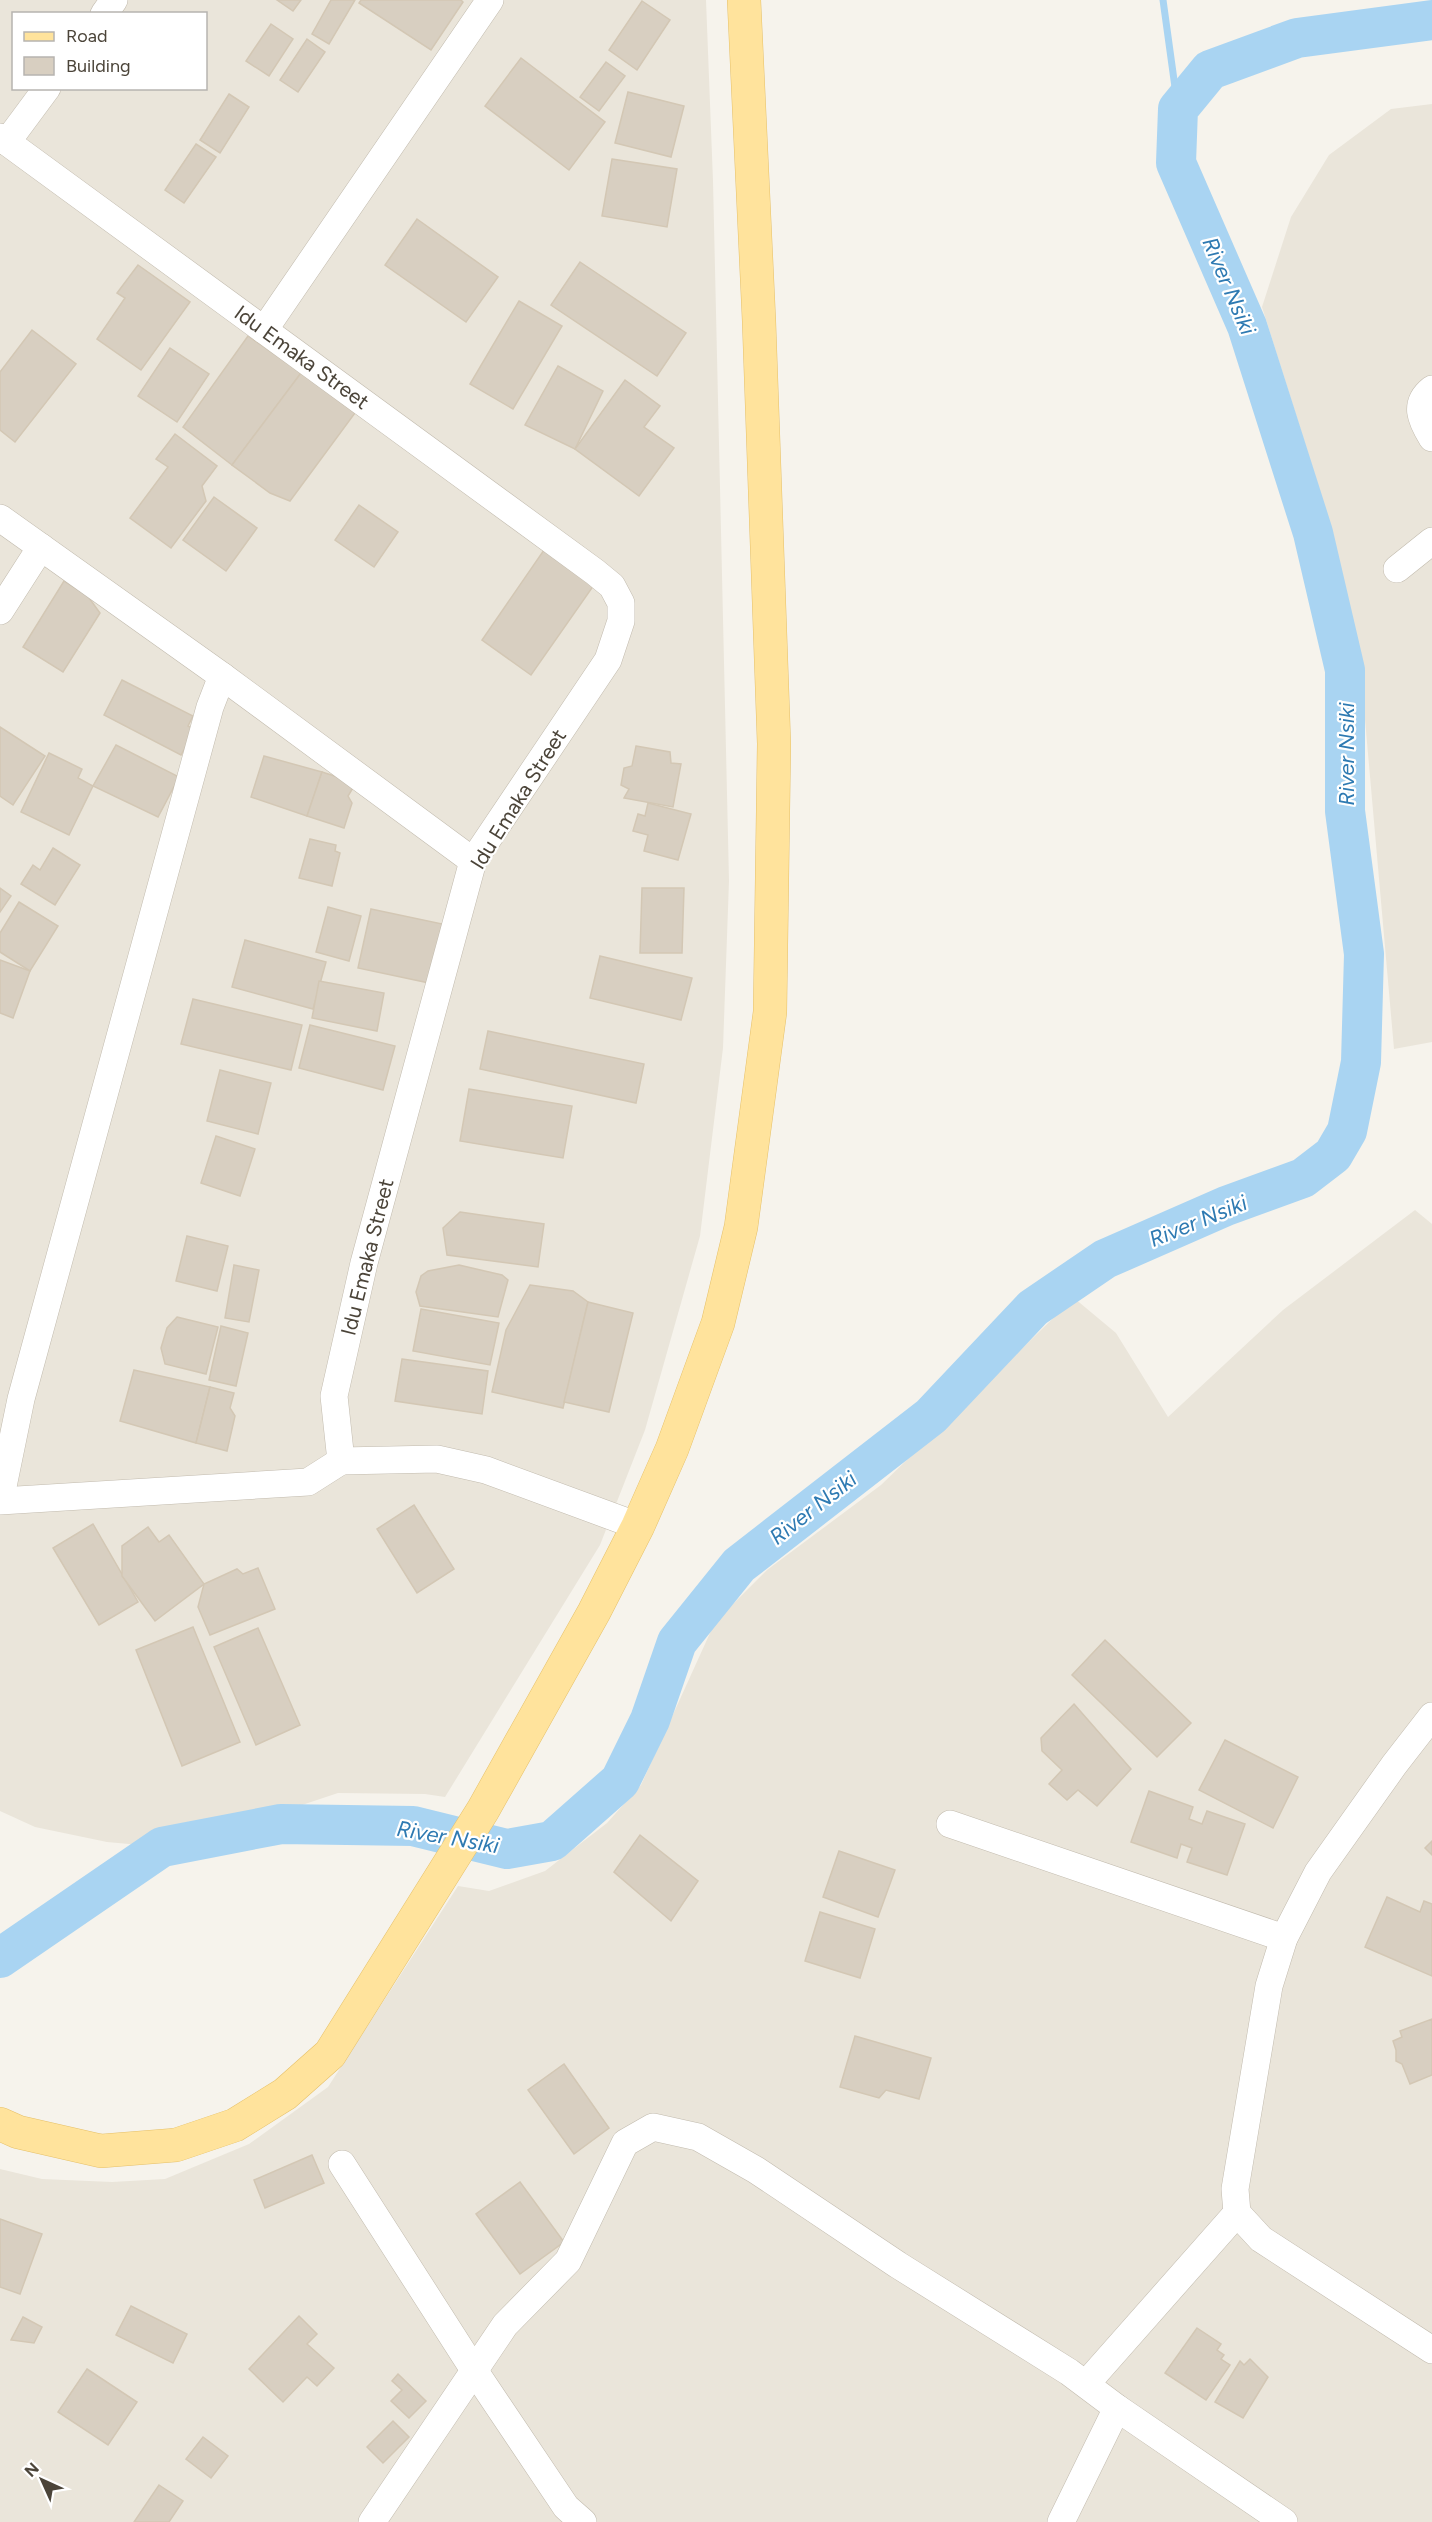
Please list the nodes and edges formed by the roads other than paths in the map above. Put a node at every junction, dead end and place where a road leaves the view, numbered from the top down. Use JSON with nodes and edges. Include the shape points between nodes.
{"nodes":[{"id":1,"x":490,"y":0,"type":"edge"},
{"id":2,"x":744,"y":0,"type":"edge"},
{"id":3,"x":45,"y":90,"type":"edge"},
{"id":4,"x":4,"y":139,"type":"edge"},
{"id":5,"x":264,"y":330,"type":"junction"},
{"id":6,"x":1432,"y":390,"type":"edge"},
{"id":7,"x":1432,"y":438,"type":"edge"},
{"id":8,"x":0,"y":518,"type":"edge"},
{"id":9,"x":1432,"y":541,"type":"edge"},
{"id":10,"x":41,"y":547,"type":"junction"},
{"id":11,"x":1397,"y":569,"type":"dead end"},
{"id":12,"x":0,"y":611,"type":"edge"},
{"id":13,"x":222,"y":676,"type":"junction"},
{"id":14,"x":473,"y":861,"type":"junction"},
{"id":15,"x":341,"y":1461,"type":"junction"},
{"id":16,"x":0,"y":1501,"type":"edge"},
{"id":17,"x":638,"y":1526,"type":"junction"},
{"id":18,"x":1432,"y":1716,"type":"edge"},
{"id":19,"x":950,"y":1824,"type":"dead end"},
{"id":20,"x":1284,"y":1938,"type":"junction"},
{"id":21,"x":0,"y":2124,"type":"edge"},
{"id":22,"x":342,"y":2164,"type":"dead end"},
{"id":23,"x":1237,"y":2212,"type":"junction"},
{"id":24,"x":1432,"y":2350,"type":"edge"},
{"id":25,"x":474,"y":2370,"type":"junction"},
{"id":26,"x":1086,"y":2384,"type":"junction"},
{"id":27,"x":1117,"y":2408,"type":"junction"},
{"id":28,"x":372,"y":2522,"type":"edge"},
{"id":29,"x":584,"y":2522,"type":"edge"},
{"id":30,"x":1061,"y":2522,"type":"edge"},
{"id":31,"x":1284,"y":2522,"type":"edge"}],
"edges":[{"from":1,"to":5,"type":"street"},
{"from":2,"to":17,"type":"main road","via":[[774,744],[770,1012],[741,1227],[718,1323],[672,1449]]},
{"from":3,"to":4,"type":"street"},
{"from":4,"to":5,"type":"street","name":"Idu Emaka Street"},
{"from":5,"to":14,"type":"street","name":"Idu Emaka Street","via":[[596,572],[612,586],[621,603],[621,621],[608,660]]},
{"from":6,"to":7,"type":"street","via":[[1420,406],[1421,420]]},
{"from":8,"to":10,"type":"street"},
{"from":9,"to":11,"type":"street"},
{"from":10,"to":12,"type":"street"},
{"from":10,"to":13,"type":"street"},
{"from":13,"to":14,"type":"street"},
{"from":13,"to":16,"type":"street","via":[[210,707],[28,1376]]},
{"from":14,"to":15,"type":"street","name":"Idu Emaka Street","via":[[364,1263],[336,1385]]},
{"from":15,"to":16,"type":"street","via":[[308,1482]]},
{"from":15,"to":17,"type":"street","via":[[447,1461],[486,1470]]},
{"from":17,"to":21,"type":"main road","via":[[483,1810],[330,2054],[285,2094],[235,2125],[176,2145],[101,2151],[18,2132]]},
{"from":18,"to":20,"type":"street","via":[[1318,1872]]},
{"from":19,"to":20,"type":"street"},
{"from":20,"to":23,"type":"street","via":[[1269,1986],[1244,2126],[1235,2189]]},
{"from":22,"to":25,"type":"street"},
{"from":23,"to":24,"type":"street","via":[[1261,2239]]},
{"from":23,"to":26,"type":"street"},
{"from":25,"to":26,"type":"street","via":[[505,2325],[568,2261],[625,2143],[653,2127],[698,2137],[756,2170]]},
{"from":25,"to":28,"type":"street"},
{"from":25,"to":29,"type":"street","via":[[566,2507]]},
{"from":26,"to":27,"type":"street"},
{"from":27,"to":30,"type":"street"},
{"from":27,"to":31,"type":"street"}]}
